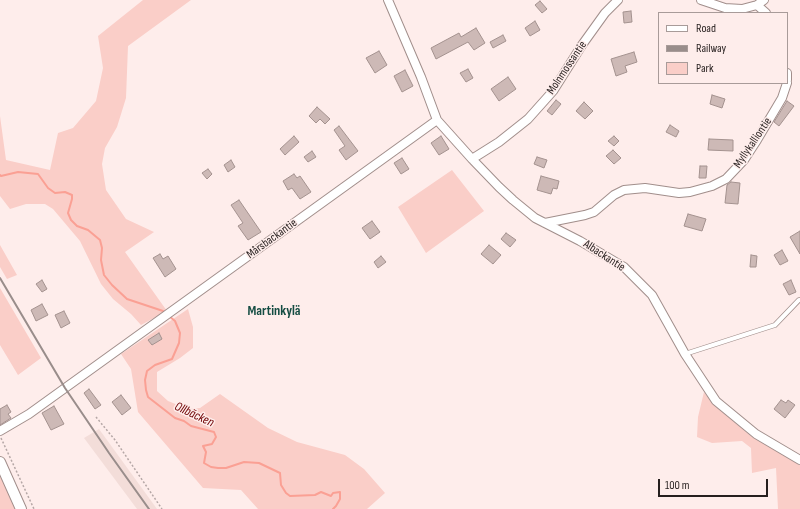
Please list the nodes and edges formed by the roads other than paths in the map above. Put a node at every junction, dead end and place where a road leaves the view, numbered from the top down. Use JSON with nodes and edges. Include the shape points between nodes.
{"nodes":[{"id":1,"x":388,"y":0,"type":"edge"},
{"id":2,"x":618,"y":0,"type":"edge"},
{"id":3,"x":700,"y":0,"type":"edge"},
{"id":4,"x":760,"y":3,"type":"edge"},
{"id":5,"x":765,"y":12,"type":"edge"},
{"id":6,"x":786,"y":84,"type":"edge"},
{"id":7,"x":437,"y":120,"type":"junction"},
{"id":8,"x":472,"y":159,"type":"junction"},
{"id":9,"x":545,"y":223,"type":"junction"},
{"id":10,"x":800,"y":300,"type":"edge"},
{"id":11,"x":685,"y":354,"type":"junction"},
{"id":12,"x":0,"y":431,"type":"edge"},
{"id":13,"x":800,"y":460,"type":"edge"},
{"id":14,"x":0,"y":462,"type":"edge"},
{"id":15,"x":21,"y":509,"type":"edge"}],
"edges":[{"from":1,"to":7,"type":"street"},
{"from":2,"to":8,"type":"street","name":"Molnmossantie","via":[[605,13],[582,45],[554,91],[528,119]]},
{"from":3,"to":4,"type":"street","via":[[725,8],[742,9]]},
{"from":4,"to":5,"type":"street"},
{"from":6,"to":9,"type":"street","name":"Myllykalliontie","via":[[782,98],[757,140],[744,160],[726,179],[690,192],[645,188],[624,190],[614,194],[594,212]]},
{"from":7,"to":8,"type":"street","name":"Albackantie"},
{"from":7,"to":12,"type":"street","name":"Mårsbackantie","via":[[164,318],[29,414]]},
{"from":8,"to":9,"type":"street","name":"Albackantie","via":[[498,187],[535,218]]},
{"from":9,"to":11,"type":"street","name":"Albackantie","via":[[624,268],[652,295]]},
{"from":10,"to":11,"type":"lane","via":[[775,325]]},
{"from":11,"to":13,"type":"street","name":"Albackantie","via":[[716,401],[756,434]]},
{"from":14,"to":15,"type":"street"}]}
